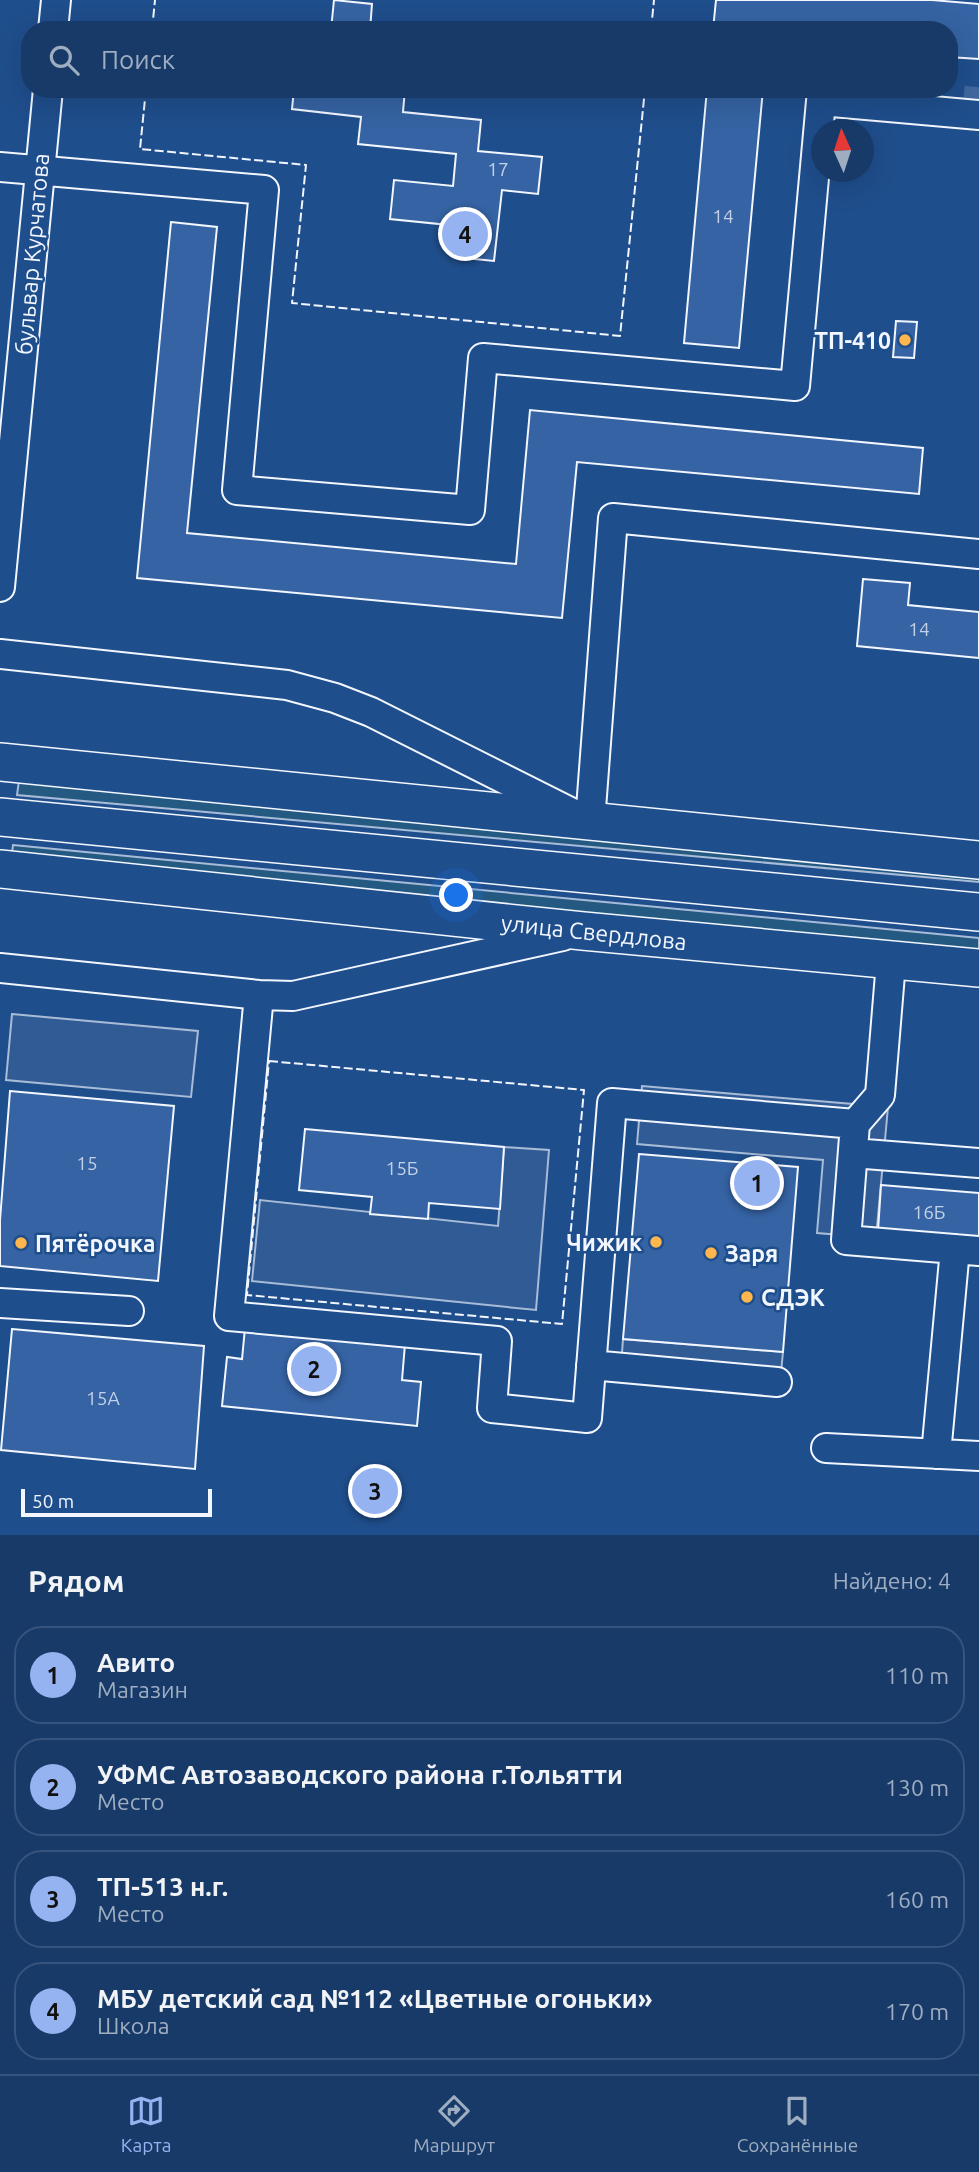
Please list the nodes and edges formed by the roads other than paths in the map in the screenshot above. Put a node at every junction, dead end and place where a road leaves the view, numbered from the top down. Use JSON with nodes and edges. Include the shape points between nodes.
{"nodes":[{"id":1,"x":56,"y":0,"type":"edge"},
{"id":2,"x":54,"y":21,"type":"edge"},
{"id":3,"x":47,"y":98,"type":"edge"},
{"id":4,"x":979,"y":115,"type":"edge"},
{"id":5,"x":0,"y":167,"type":"edge"},
{"id":6,"x":40,"y":170,"type":"junction"},
{"id":7,"x":979,"y":554,"type":"edge"},
{"id":8,"x":0,"y":587,"type":"edge"},
{"id":9,"x":0,"y":654,"type":"edge"},
{"id":10,"x":0,"y":762,"type":"edge"},
{"id":11,"x":0,"y":817,"type":"edge"},
{"id":12,"x":590,"y":822,"type":"junction"},
{"id":13,"x":979,"y":860,"type":"edge"},
{"id":14,"x":0,"y":869,"type":"edge"},
{"id":15,"x":979,"y":912,"type":"edge"},
{"id":16,"x":583,"y":931,"type":"junction"},
{"id":17,"x":891,"y":962,"type":"junction"},
{"id":18,"x":0,"y":968,"type":"edge"},
{"id":19,"x":979,"y":968,"type":"edge"},
{"id":20,"x":259,"y":995,"type":"junction"},
{"id":21,"x":855,"y":1124,"type":"junction"},
{"id":22,"x":853,"y":1153,"type":"junction"},
{"id":23,"x":979,"y":1163,"type":"edge"},
{"id":24,"x":967,"y":1250,"type":"edge"},
{"id":25,"x":0,"y":1303,"type":"edge"},
{"id":26,"x":129,"y":1311,"type":"dead end"},
{"id":27,"x":591,"y":1365,"type":"junction"},
{"id":28,"x":777,"y":1382,"type":"dead end"},
{"id":29,"x":826,"y":1448,"type":"dead end"},
{"id":30,"x":936,"y":1454,"type":"junction"},
{"id":31,"x":979,"y":1456,"type":"edge"}],
"edges":[{"from":1,"to":2,"type":"street"},
{"from":3,"to":6,"type":"street","name":"бульвар Курчатова"},
{"from":4,"to":6,"type":"street","via":[[821,101],[795,386],[483,358],[470,510],[237,490],[264,190]]},
{"from":5,"to":6,"type":"street"},
{"from":6,"to":8,"type":"street","name":"бульвар Курчатова"},
{"from":7,"to":12,"type":"street","via":[[613,517]]},
{"from":9,"to":12,"type":"street","via":[[287,685],[335,698]]},
{"from":10,"to":12,"type":"main road"},
{"from":11,"to":15,"type":"main road"},
{"from":12,"to":13,"type":"main road"},
{"from":14,"to":16,"type":"main road","name":"улица Свердлова"},
{"from":16,"to":17,"type":"main road","name":"улица Свердлова"},
{"from":16,"to":20,"type":"street","via":[[293,996]]},
{"from":17,"to":19,"type":"main road","name":"улица Свердлова"},
{"from":17,"to":21,"type":"street","via":[[880,1095]]},
{"from":18,"to":20,"type":"street"},
{"from":20,"to":27,"type":"street","via":[[229,1315],[497,1341],[492,1408],[587,1418]]},
{"from":21,"to":22,"type":"street"},
{"from":21,"to":27,"type":"street","via":[[612,1103]]},
{"from":22,"to":23,"type":"street"},
{"from":22,"to":24,"type":"street","via":[[846,1240]]},
{"from":24,"to":30,"type":"street"},
{"from":25,"to":26,"type":"street"},
{"from":27,"to":28,"type":"street"},
{"from":29,"to":30,"type":"street"},
{"from":30,"to":31,"type":"street"}]}
